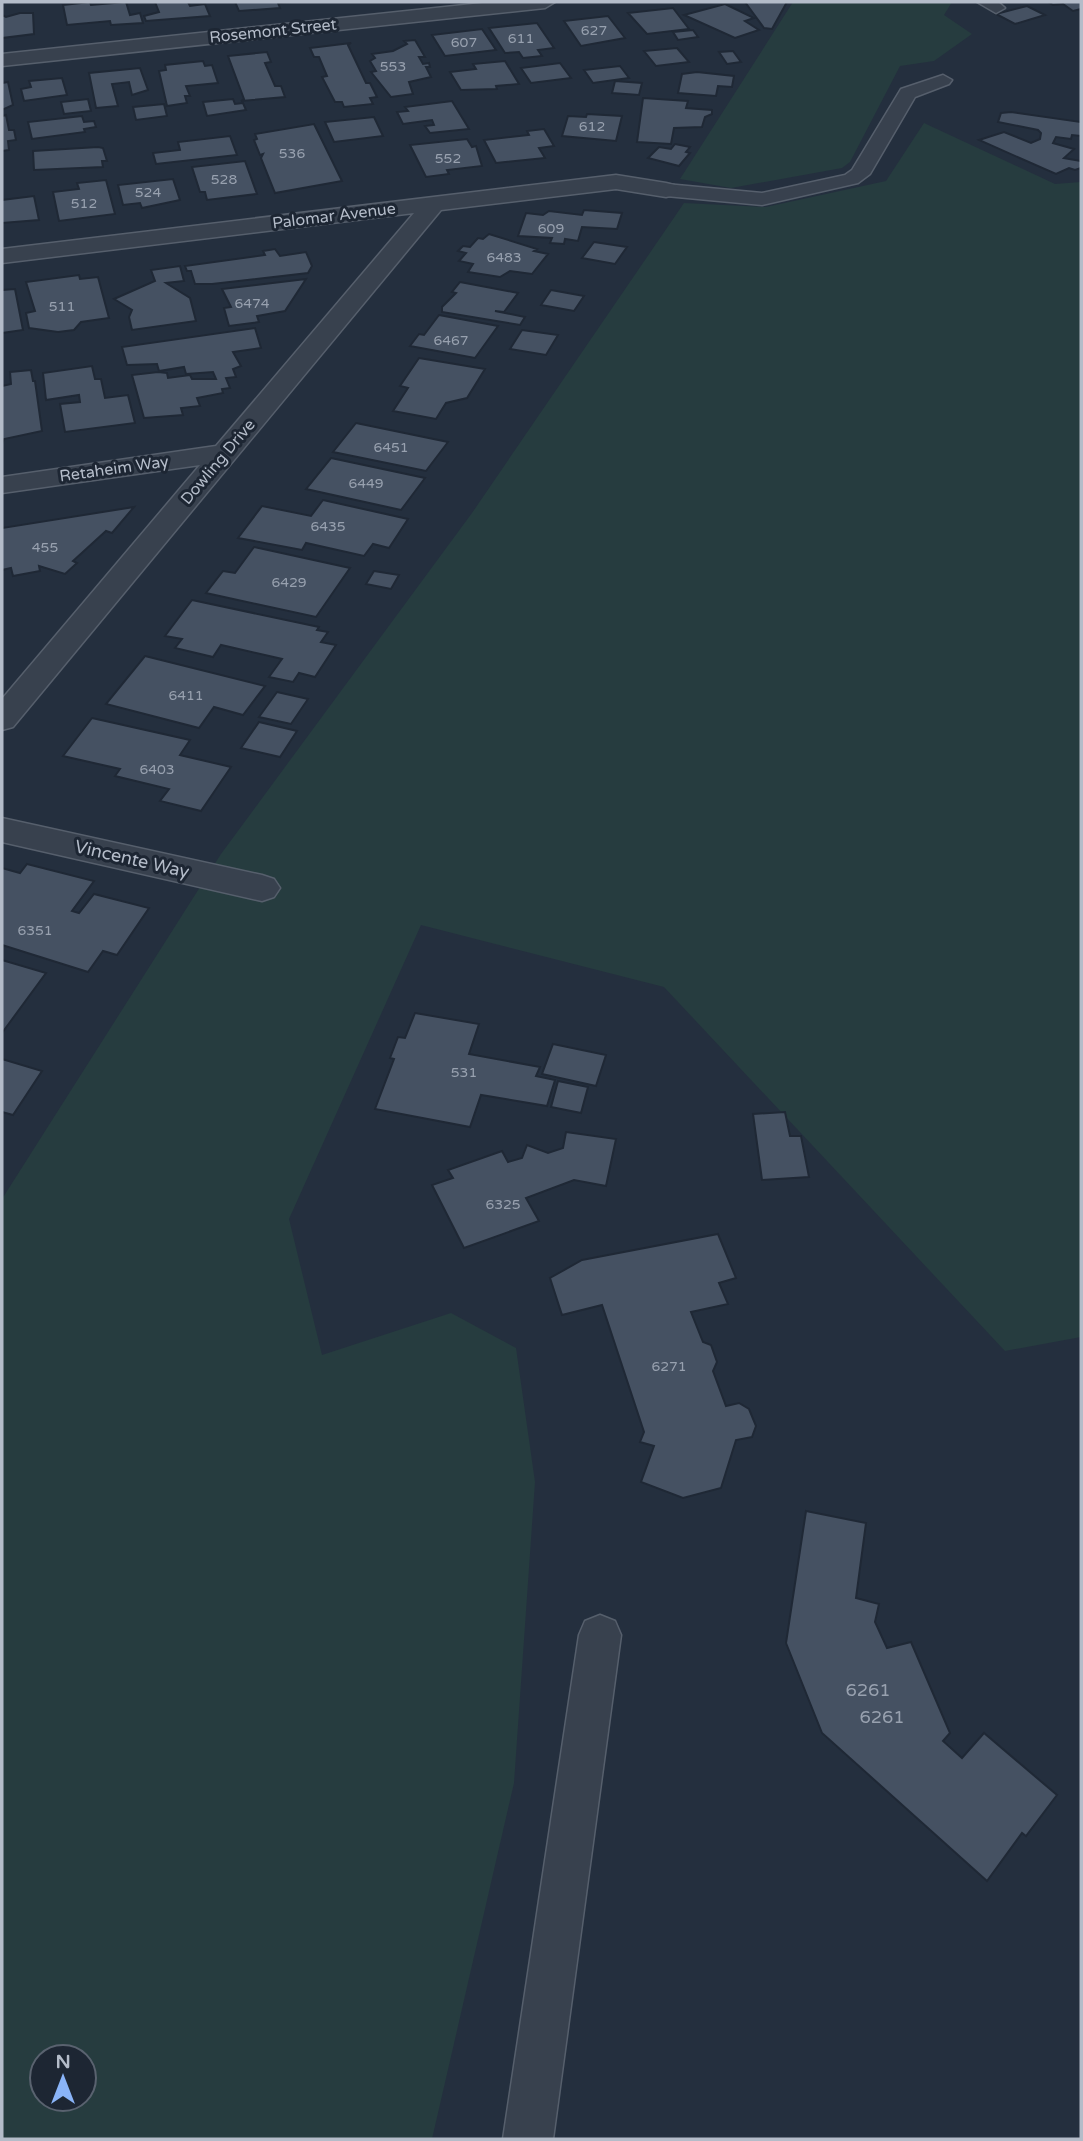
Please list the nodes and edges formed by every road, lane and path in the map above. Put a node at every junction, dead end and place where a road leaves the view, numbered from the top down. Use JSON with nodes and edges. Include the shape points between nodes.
{"nodes":[{"id":1,"x":545,"y":2,"type":"edge"},
{"id":2,"x":2,"y":60,"type":"edge"},
{"id":3,"x":943,"y":80,"type":"dead end"},
{"id":4,"x":666,"y":190,"type":"joint"},
{"id":5,"x":434,"y":204,"type":"junction"},
{"id":6,"x":2,"y":256,"type":"edge"},
{"id":7,"x":226,"y":453,"type":"junction"},
{"id":8,"x":2,"y":485,"type":"edge"},
{"id":9,"x":2,"y":720,"type":"edge"},
{"id":10,"x":2,"y":830,"type":"edge"},
{"id":11,"x":262,"y":888,"type":"dead end"},
{"id":12,"x":600,"y":1635,"type":"dead end"},
{"id":13,"x":528,"y":2139,"type":"edge"}],
"edges":[{"from":1,"to":2,"type":"street","name":"Rosemont Street"},
{"from":3,"to":4,"type":"lane","via":[[908,93],[860,174],[851,179],[762,199]]},
{"from":4,"to":5,"type":"street","name":"Palomar Avenue","via":[[616,182]]},
{"from":5,"to":6,"type":"street","name":"Palomar Avenue"},
{"from":5,"to":7,"type":"street","name":"Dowling Drive"},
{"from":7,"to":8,"type":"street","name":"Retaheim Way"},
{"from":7,"to":9,"type":"street","name":"Dowling Drive"},
{"from":10,"to":11,"type":"street","name":"Vincente Way"},
{"from":12,"to":13,"type":"lane"}]}
